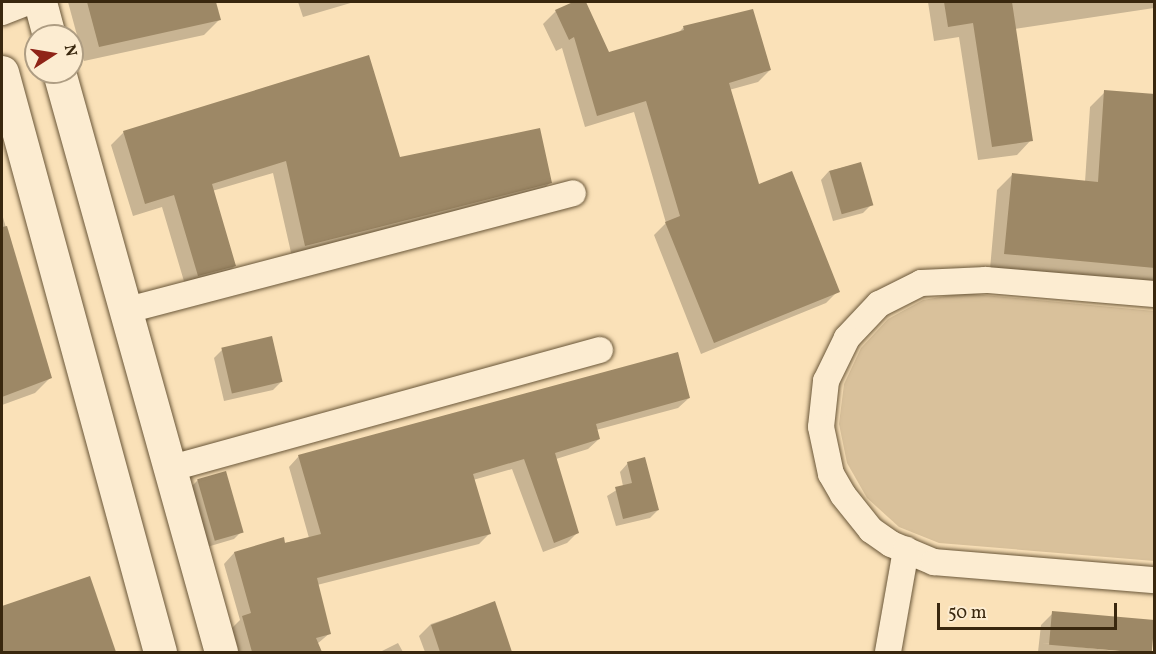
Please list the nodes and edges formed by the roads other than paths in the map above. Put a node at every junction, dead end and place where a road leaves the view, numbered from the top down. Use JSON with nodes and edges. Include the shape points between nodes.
{"nodes":[{"id":1,"x":28,"y":2,"type":"edge"},
{"id":2,"x":40,"y":2,"type":"edge"},
{"id":3,"x":2,"y":12,"type":"edge"},
{"id":4,"x":46,"y":24,"type":"edge"},
{"id":5,"x":2,"y":72,"type":"edge"},
{"id":6,"x":62,"y":84,"type":"edge"},
{"id":7,"x":573,"y":193,"type":"dead end"},
{"id":8,"x":1155,"y":294,"type":"edge"},
{"id":9,"x":124,"y":311,"type":"junction"},
{"id":10,"x":600,"y":350,"type":"dead end"},
{"id":11,"x":168,"y":469,"type":"junction"},
{"id":12,"x":906,"y":550,"type":"junction"},
{"id":13,"x":1155,"y":580,"type":"edge"},
{"id":14,"x":160,"y":652,"type":"edge"},
{"id":15,"x":221,"y":652,"type":"edge"},
{"id":16,"x":888,"y":652,"type":"edge"}],
"edges":[{"from":1,"to":3,"type":"street"},
{"from":2,"to":4,"type":"main road"},
{"from":5,"to":14,"type":"main road"},
{"from":6,"to":9,"type":"main road"},
{"from":7,"to":9,"type":"street"},
{"from":8,"to":12,"type":"street","via":[[986,280],[935,280],[900,292],[864,318],[847,338],[826,381],[821,427],[825,450],[831,474],[855,514],[871,530]]},
{"from":9,"to":11,"type":"main road"},
{"from":10,"to":11,"type":"street"},
{"from":11,"to":15,"type":"main road"},
{"from":12,"to":13,"type":"street","via":[[934,562]]},
{"from":12,"to":16,"type":"street"}]}
